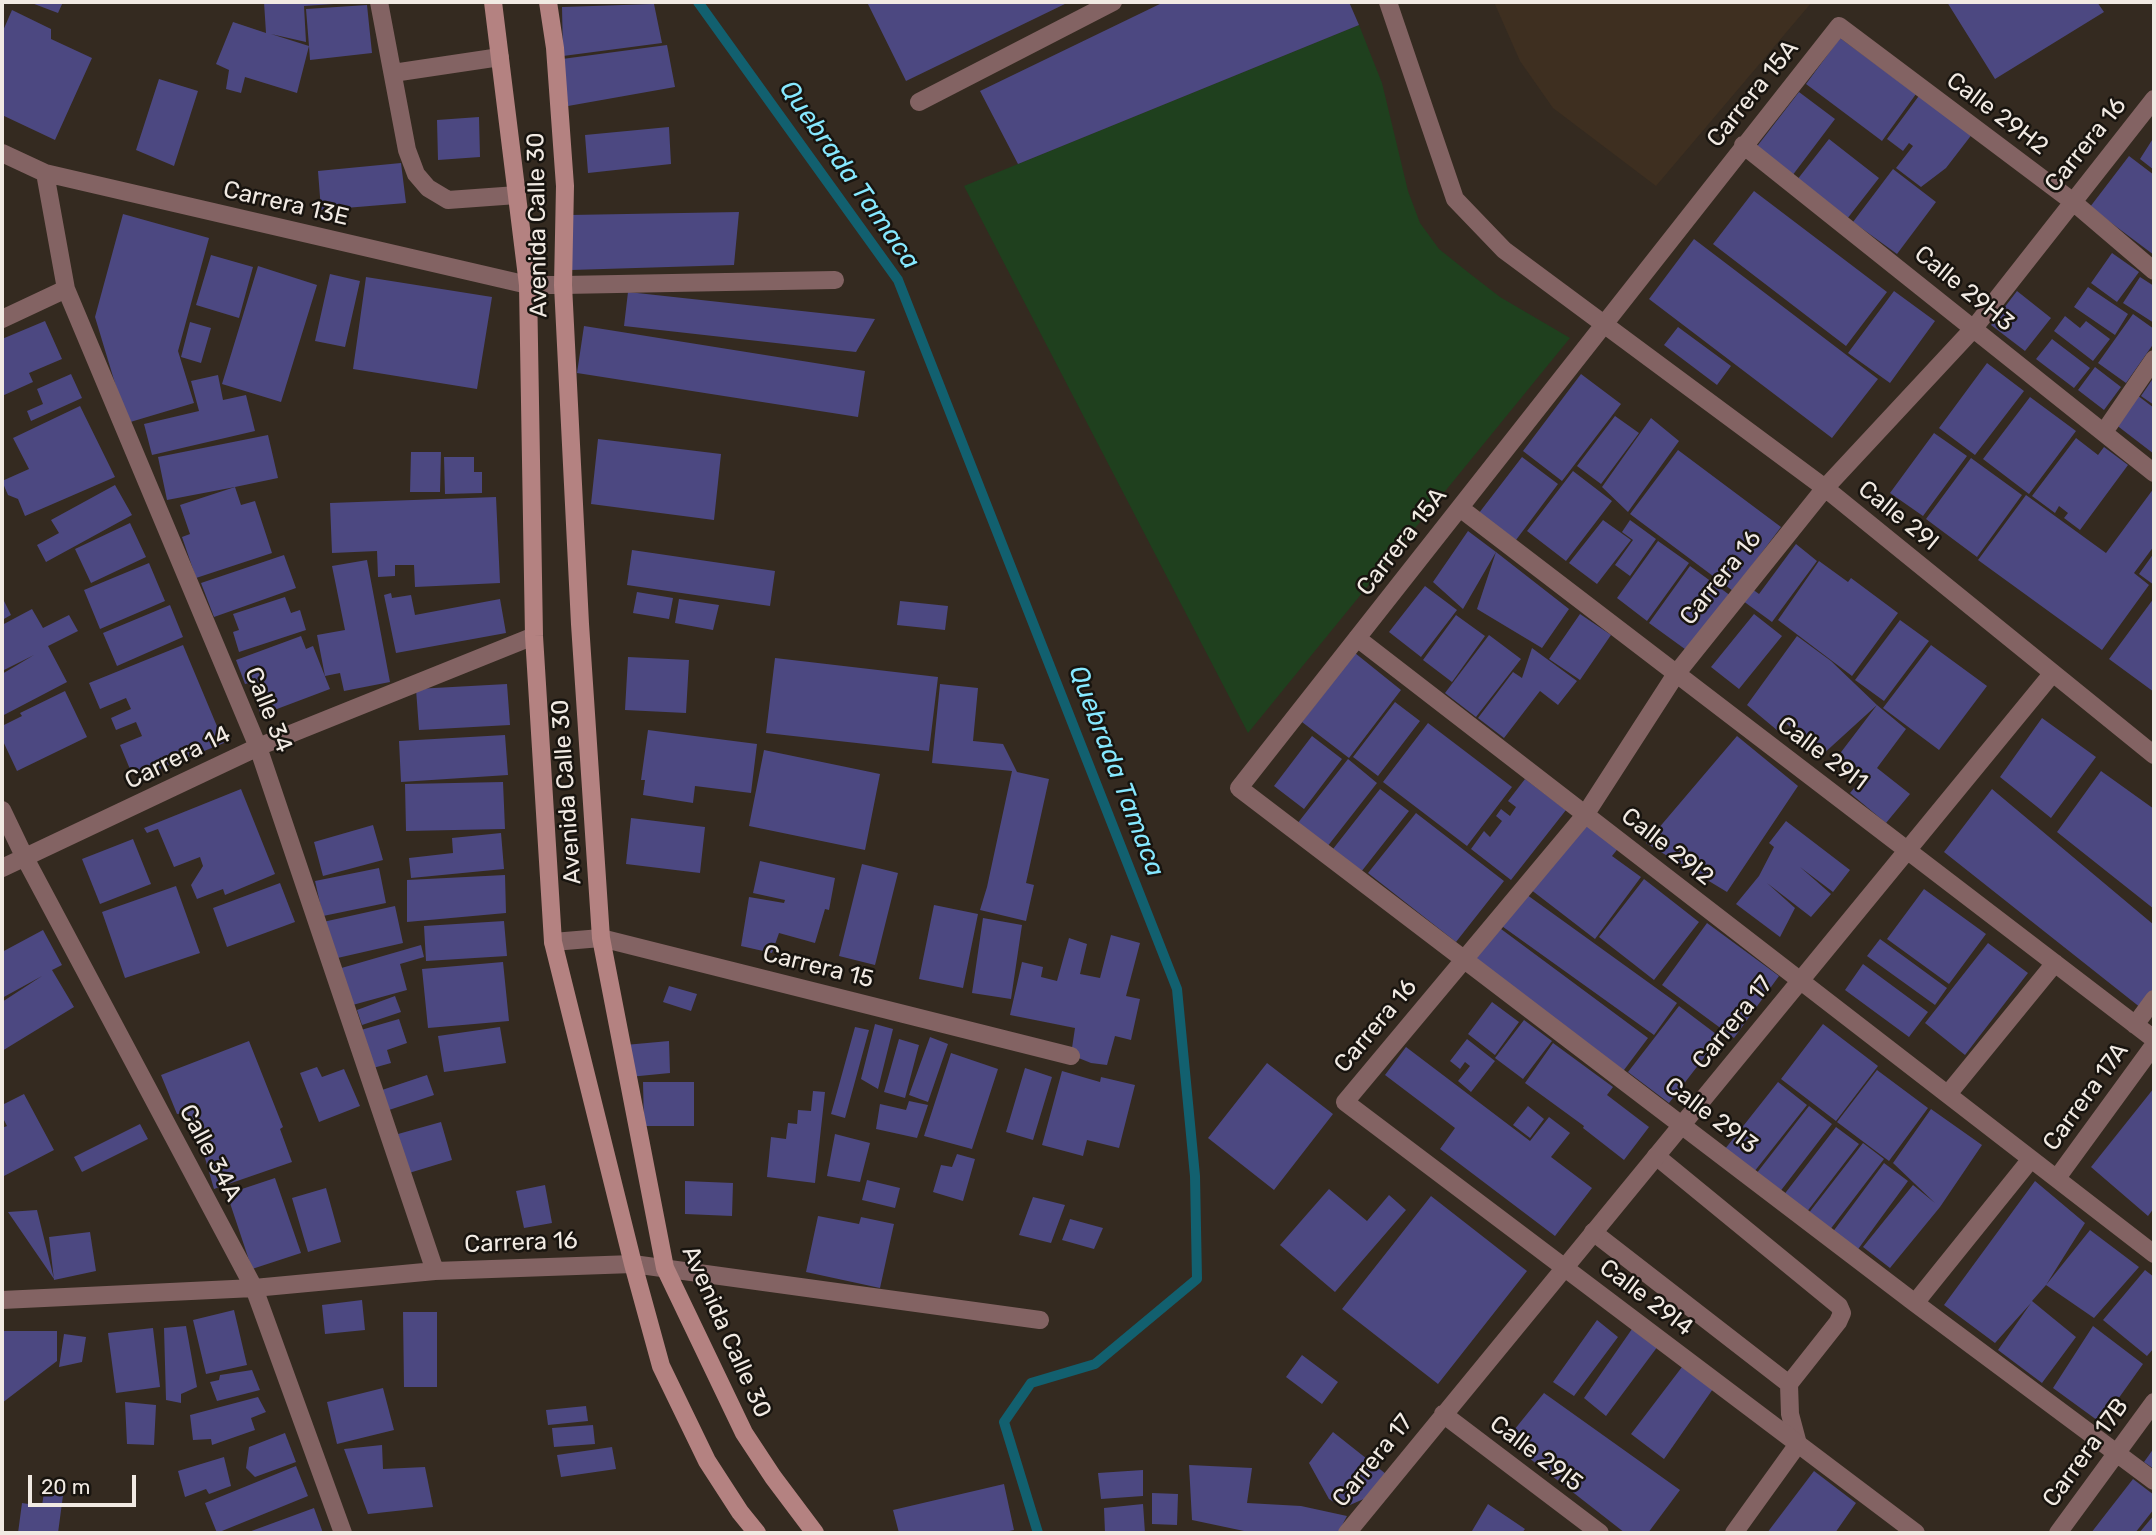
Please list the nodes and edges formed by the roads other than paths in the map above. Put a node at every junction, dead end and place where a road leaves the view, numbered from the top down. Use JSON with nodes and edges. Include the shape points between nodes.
{"nodes":[{"id":1,"x":379,"y":2,"type":"edge"},
{"id":2,"x":493,"y":2,"type":"edge"},
{"id":3,"x":548,"y":2,"type":"edge"},
{"id":4,"x":1112,"y":2,"type":"edge"},
{"id":5,"x":1388,"y":2,"type":"edge"},
{"id":6,"x":1839,"y":26,"type":"joint"},
{"id":7,"x":500,"y":57,"type":"junction"},
{"id":8,"x":393,"y":73,"type":"junction"},
{"id":9,"x":2154,"y":99,"type":"edge"},
{"id":10,"x":919,"y":102,"type":"dead end"},
{"id":11,"x":1743,"y":145,"type":"junction"},
{"id":12,"x":2,"y":153,"type":"edge"},
{"id":13,"x":45,"y":173,"type":"junction"},
{"id":14,"x":517,"y":195,"type":"junction"},
{"id":15,"x":2072,"y":201,"type":"junction"},
{"id":16,"x":2154,"y":271,"type":"edge"},
{"id":17,"x":835,"y":280,"type":"dead end"},
{"id":18,"x":528,"y":285,"type":"junction"},
{"id":19,"x":563,"y":285,"type":"junction"},
{"id":20,"x":66,"y":289,"type":"junction"},
{"id":21,"x":2,"y":319,"type":"edge"},
{"id":22,"x":1603,"y":325,"type":"junction"},
{"id":23,"x":1974,"y":328,"type":"junction"},
{"id":24,"x":2154,"y":359,"type":"edge"},
{"id":25,"x":2104,"y":432,"type":"junction"},
{"id":26,"x":2154,"y":473,"type":"edge"},
{"id":27,"x":1825,"y":488,"type":"junction"},
{"id":28,"x":1460,"y":508,"type":"junction"},
{"id":29,"x":534,"y":636,"type":"junction"},
{"id":30,"x":1357,"y":638,"type":"junction"},
{"id":31,"x":1676,"y":674,"type":"junction"},
{"id":32,"x":2052,"y":674,"type":"junction"},
{"id":33,"x":2151,"y":746,"type":"edge"},
{"id":34,"x":258,"y":747,"type":"junction"},
{"id":35,"x":1239,"y":788,"type":"joint"},
{"id":36,"x":2,"y":810,"type":"edge"},
{"id":37,"x":1585,"y":815,"type":"junction"},
{"id":38,"x":1907,"y":850,"type":"junction"},
{"id":39,"x":25,"y":858,"type":"junction"},
{"id":40,"x":2,"y":869,"type":"edge"},
{"id":41,"x":601,"y":938,"type":"junction"},
{"id":42,"x":553,"y":942,"type":"junction"},
{"id":43,"x":1464,"y":960,"type":"junction"},
{"id":44,"x":2055,"y":963,"type":"junction"},
{"id":45,"x":1800,"y":980,"type":"junction"},
{"id":46,"x":2154,"y":999,"type":"edge"},
{"id":47,"x":2135,"y":1025,"type":"junction"},
{"id":48,"x":2154,"y":1039,"type":"edge"},
{"id":49,"x":2154,"y":1045,"type":"edge"},
{"id":50,"x":1071,"y":1056,"type":"dead end"},
{"id":51,"x":1948,"y":1094,"type":"junction"},
{"id":52,"x":1345,"y":1102,"type":"joint"},
{"id":53,"x":1682,"y":1124,"type":"junction"},
{"id":54,"x":1656,"y":1156,"type":"junction"},
{"id":55,"x":2031,"y":1158,"type":"junction"},
{"id":56,"x":2057,"y":1178,"type":"junction"},
{"id":57,"x":1592,"y":1232,"type":"junction"},
{"id":58,"x":2154,"y":1252,"type":"edge"},
{"id":59,"x":633,"y":1264,"type":"junction"},
{"id":60,"x":1564,"y":1267,"type":"junction"},
{"id":61,"x":665,"y":1268,"type":"junction"},
{"id":62,"x":435,"y":1271,"type":"junction"},
{"id":63,"x":254,"y":1288,"type":"junction"},
{"id":64,"x":2,"y":1300,"type":"edge"},
{"id":65,"x":1915,"y":1303,"type":"junction"},
{"id":66,"x":1040,"y":1320,"type":"dead end"},
{"id":67,"x":1789,"y":1384,"type":"junction"},
{"id":68,"x":2154,"y":1402,"type":"edge"},
{"id":69,"x":1443,"y":1415,"type":"junction"},
{"id":70,"x":1798,"y":1444,"type":"junction"},
{"id":71,"x":2117,"y":1453,"type":"junction"},
{"id":72,"x":2154,"y":1481,"type":"edge"},
{"id":73,"x":1356,"y":1530,"type":"edge"},
{"id":74,"x":343,"y":1533,"type":"edge"},
{"id":75,"x":757,"y":1533,"type":"edge"},
{"id":76,"x":815,"y":1533,"type":"edge"},
{"id":77,"x":1600,"y":1533,"type":"edge"},
{"id":78,"x":1734,"y":1533,"type":"edge"},
{"id":79,"x":1916,"y":1533,"type":"edge"},
{"id":80,"x":2058,"y":1533,"type":"edge"}],
"edges":[{"from":1,"to":8,"type":"street"},
{"from":2,"to":7,"type":"main road","name":"Avenida Calle 30"},
{"from":3,"to":19,"type":"main road","name":"Avenida Calle 30","via":[[565,186]]},
{"from":4,"to":10,"type":"street"},
{"from":5,"to":22,"type":"street","via":[[1455,199],[1504,250]]},
{"from":6,"to":11,"type":"street","name":"Carrera 15A"},
{"from":6,"to":15,"type":"street","name":"Calle 29H2"},
{"from":7,"to":8,"type":"street"},
{"from":7,"to":14,"type":"main road","name":"Avenida Calle 30"},
{"from":8,"to":14,"type":"street","via":[[407,150],[416,174],[428,188],[448,200]]},
{"from":9,"to":15,"type":"street","name":"Carrera 16"},
{"from":11,"to":22,"type":"street","name":"Carrera 15A"},
{"from":11,"to":23,"type":"street","name":"Calle 29H3"},
{"from":12,"to":13,"type":"street","name":"Carrera 13E"},
{"from":13,"to":18,"type":"street","name":"Carrera 13E"},
{"from":13,"to":20,"type":"street","name":"Calle 34"},
{"from":14,"to":18,"type":"main road","name":"Avenida Calle 30"},
{"from":15,"to":16,"type":"street","name":"Calle 29H2"},
{"from":15,"to":23,"type":"street","name":"Carrera 16"},
{"from":17,"to":19,"type":"street","name":"Carrera 13E"},
{"from":18,"to":19,"type":"street","name":"Carrera 13E"},
{"from":18,"to":29,"type":"main road","name":"Avenida Calle 30"},
{"from":19,"to":41,"type":"main road","name":"Avenida Calle 30"},
{"from":20,"to":21,"type":"street"},
{"from":20,"to":34,"type":"street","name":"Calle 34"},
{"from":22,"to":27,"type":"street","name":"Calle 29I"},
{"from":22,"to":28,"type":"street","name":"Carrera 15A"},
{"from":23,"to":25,"type":"street","name":"Calle 29H3"},
{"from":23,"to":27,"type":"street","name":"Carrera 16"},
{"from":24,"to":25,"type":"street"},
{"from":25,"to":26,"type":"street","name":"Calle 29H3"},
{"from":27,"to":31,"type":"street","name":"Carrera 16"},
{"from":27,"to":32,"type":"street","name":"Calle 29I"},
{"from":28,"to":30,"type":"street","name":"Carrera 15A"},
{"from":28,"to":31,"type":"street","name":"Calle 29I1"},
{"from":29,"to":34,"type":"street","name":"Carrera 14"},
{"from":29,"to":42,"type":"main road","name":"Avenida Calle 30"},
{"from":30,"to":35,"type":"street","name":"Carrera 15A"},
{"from":30,"to":37,"type":"street","name":"Calle 29I2"},
{"from":31,"to":37,"type":"street","name":"Carrera 16"},
{"from":31,"to":38,"type":"street","name":"Calle 29I1"},
{"from":32,"to":33,"type":"street","name":"Calle 29I"},
{"from":32,"to":38,"type":"street","name":"Carrera 17"},
{"from":34,"to":39,"type":"street","name":"Carrera 14"},
{"from":34,"to":62,"type":"street","name":"Calle 34"},
{"from":35,"to":43,"type":"street","name":"Calle 29I3"},
{"from":36,"to":39,"type":"street","name":"Calle 34A"},
{"from":37,"to":43,"type":"street","name":"Carrera 16"},
{"from":37,"to":45,"type":"street","name":"Calle 29I2"},
{"from":38,"to":44,"type":"street","name":"Calle 29I1"},
{"from":38,"to":45,"type":"street","name":"Carrera 17"},
{"from":39,"to":40,"type":"street","name":"Carrera 14"},
{"from":39,"to":63,"type":"street","name":"Calle 34A"},
{"from":41,"to":42,"type":"street","name":"Carrera 15"},
{"from":41,"to":50,"type":"street","name":"Carrera 15"},
{"from":41,"to":61,"type":"main road","name":"Avenida Calle 30"},
{"from":42,"to":59,"type":"main road","name":"Avenida Calle 30"},
{"from":43,"to":52,"type":"street","name":"Carrera 16"},
{"from":43,"to":53,"type":"street","name":"Calle 29I3"},
{"from":44,"to":47,"type":"street","name":"Calle 29I1"},
{"from":44,"to":51,"type":"street"},
{"from":45,"to":51,"type":"street","name":"Calle 29I2"},
{"from":45,"to":53,"type":"street","name":"Carrera 17"},
{"from":46,"to":47,"type":"street","name":"Carrera 17A"},
{"from":47,"to":48,"type":"street","name":"Calle 29I1"},
{"from":49,"to":56,"type":"street","name":"Carrera 17A"},
{"from":51,"to":55,"type":"street","name":"Calle 29I2"},
{"from":52,"to":60,"type":"street","name":"Calle 29I4"},
{"from":53,"to":54,"type":"street","name":"Carrera 17"},
{"from":53,"to":65,"type":"street","name":"Calle 29I3"},
{"from":54,"to":57,"type":"street","name":"Carrera 17"},
{"from":54,"to":67,"type":"street","via":[[1839,1306],[1839,1322]]},
{"from":55,"to":56,"type":"street","name":"Calle 29I2"},
{"from":55,"to":65,"type":"street"},
{"from":56,"to":58,"type":"street","name":"Calle 29I2"},
{"from":57,"to":60,"type":"street","name":"Carrera 17"},
{"from":57,"to":67,"type":"street"},
{"from":59,"to":61,"type":"street","name":"Carrera 16"},
{"from":59,"to":62,"type":"street","name":"Carrera 16"},
{"from":59,"to":75,"type":"main road","name":"Avenida Calle 30","via":[[661,1366],[707,1461]]},
{"from":60,"to":69,"type":"street","name":"Carrera 17"},
{"from":60,"to":70,"type":"street","name":"Calle 29I4"},
{"from":61,"to":66,"type":"street","name":"Carrera 16"},
{"from":61,"to":76,"type":"main road","name":"Avenida Calle 30","via":[[744,1433]]},
{"from":62,"to":63,"type":"street","name":"Carrera 16"},
{"from":63,"to":64,"type":"street","name":"Carrera 16"},
{"from":63,"to":74,"type":"street","name":"Calle 34A"},
{"from":65,"to":71,"type":"street","name":"Calle 29I3"},
{"from":67,"to":70,"type":"street"},
{"from":68,"to":71,"type":"street","name":"Carrera 17B"},
{"from":69,"to":73,"type":"street","name":"Carrera 17"},
{"from":69,"to":77,"type":"street","name":"Calle 29I5"},
{"from":70,"to":78,"type":"street"},
{"from":70,"to":79,"type":"street","name":"Calle 29I4"},
{"from":71,"to":72,"type":"street","name":"Calle 29I3"},
{"from":71,"to":80,"type":"street","name":"Carrera 17B"}]}
